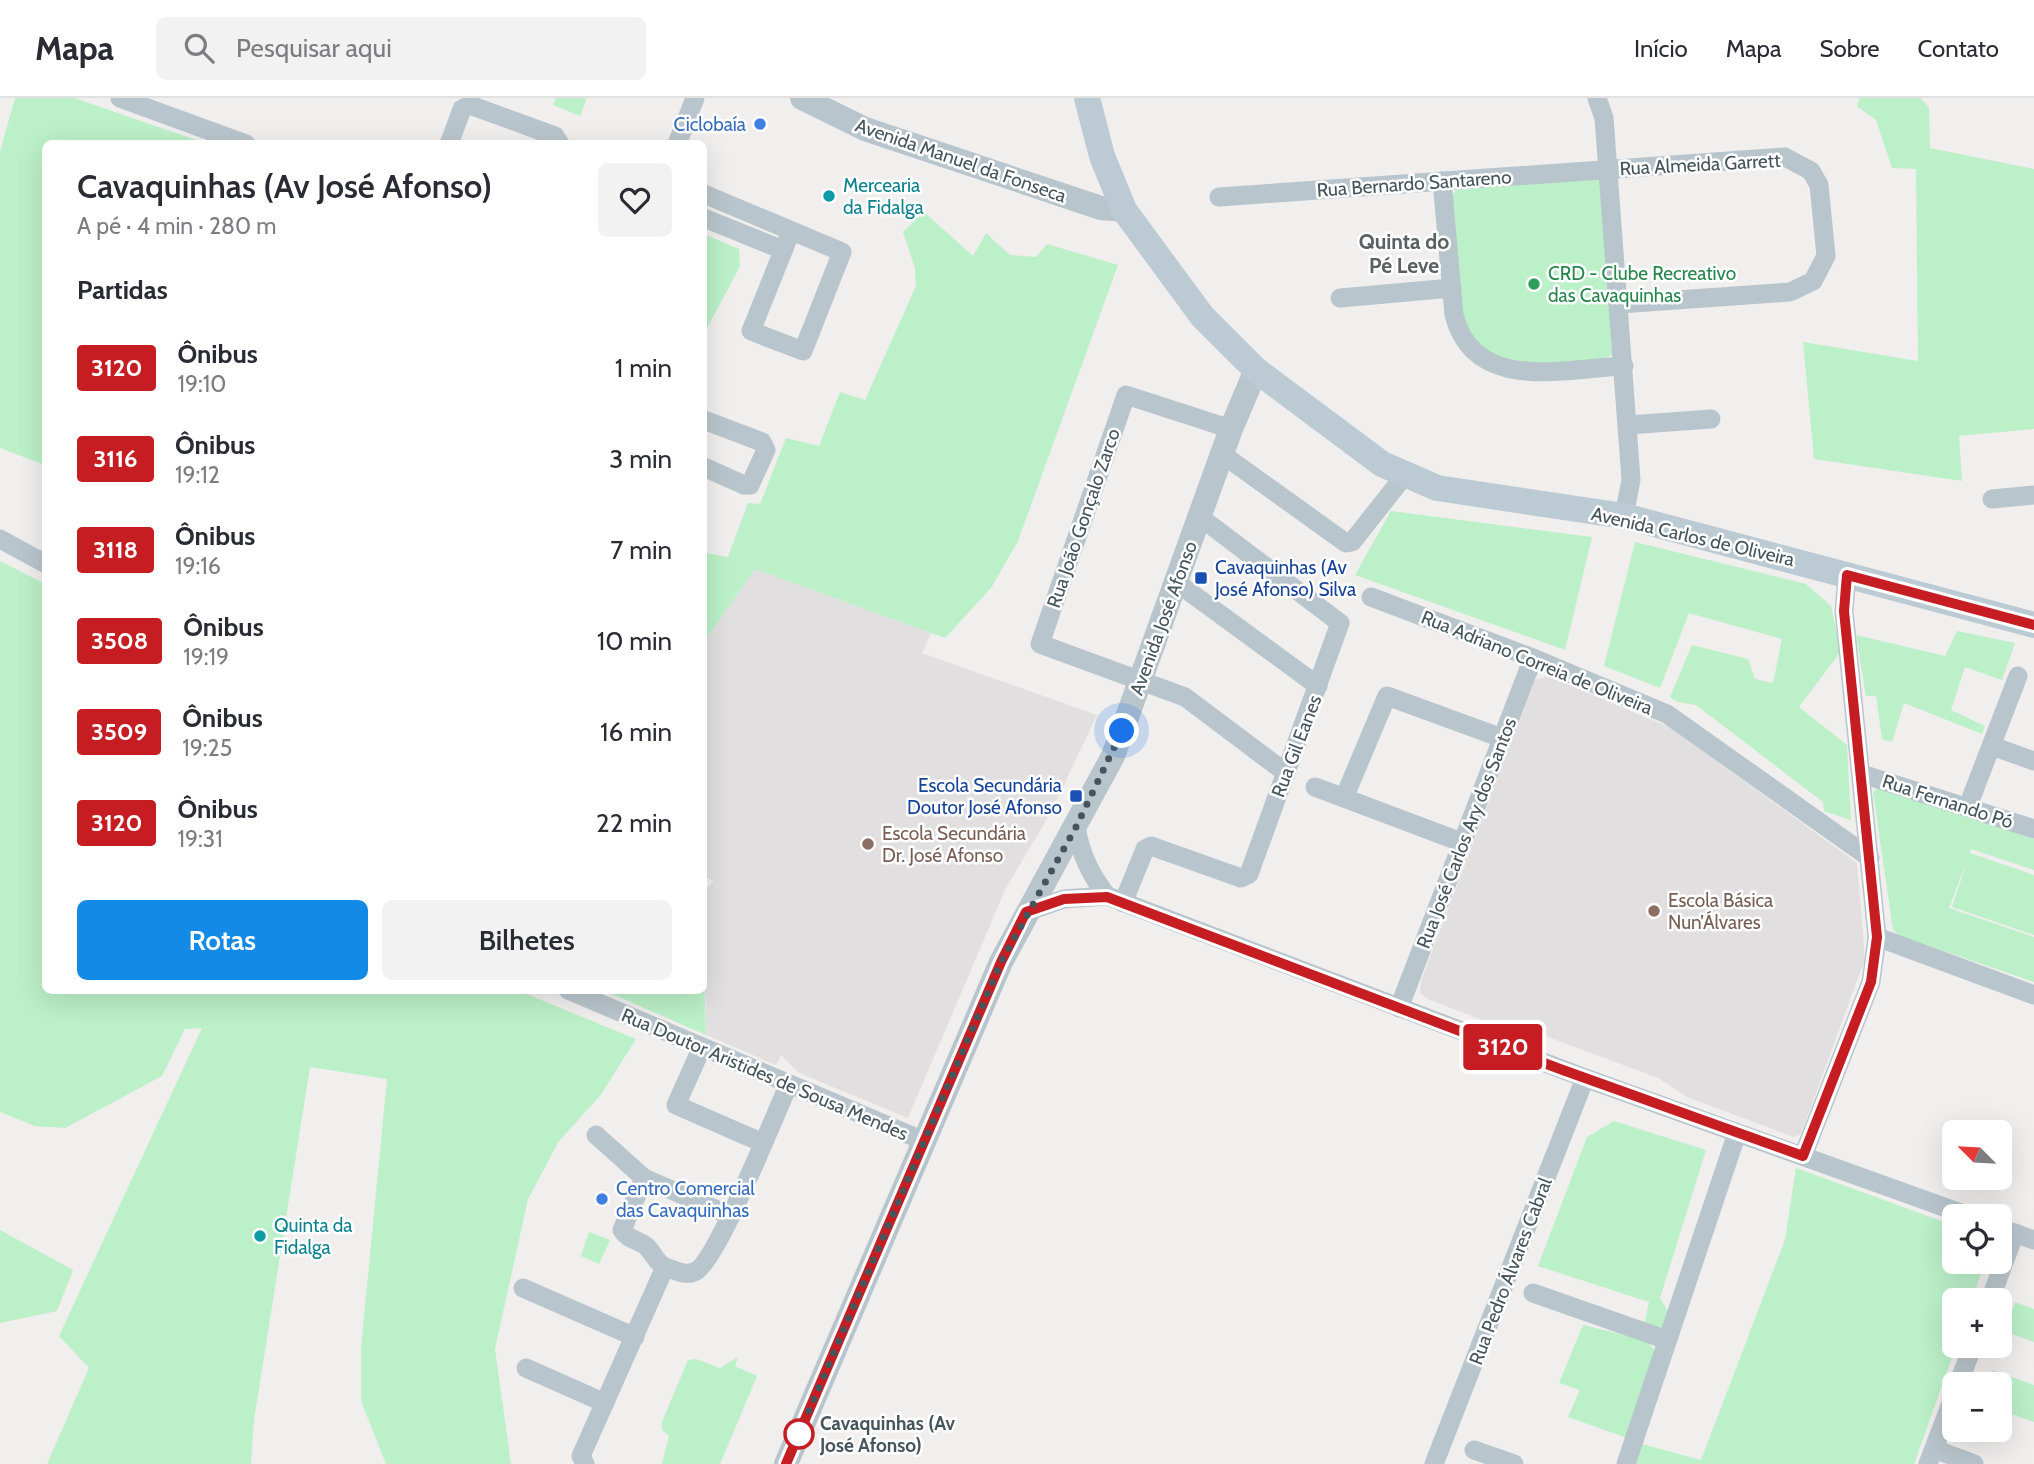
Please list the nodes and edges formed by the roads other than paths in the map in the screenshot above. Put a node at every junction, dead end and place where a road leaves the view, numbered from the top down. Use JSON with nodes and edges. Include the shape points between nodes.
{"nodes":[{"id":1,"x":120,"y":98,"type":"edge"},
{"id":2,"x":695,"y":98,"type":"edge"},
{"id":3,"x":802,"y":98,"type":"edge"},
{"id":4,"x":1087,"y":98,"type":"edge"},
{"id":5,"x":1597,"y":98,"type":"edge"},
{"id":6,"x":235,"y":140,"type":"edge"},
{"id":7,"x":450,"y":140,"type":"edge"},
{"id":8,"x":558,"y":140,"type":"edge"},
{"id":9,"x":679,"y":140,"type":"edge"},
{"id":10,"x":1609,"y":169,"type":"junction"},
{"id":11,"x":1442,"y":181,"type":"junction"},
{"id":12,"x":707,"y":195,"type":"edge"},
{"id":13,"x":1219,"y":197,"type":"dead end"},
{"id":14,"x":1124,"y":210,"type":"junction"},
{"id":15,"x":707,"y":219,"type":"edge"},
{"id":16,"x":791,"y":231,"type":"junction"},
{"id":17,"x":783,"y":250,"type":"junction"},
{"id":18,"x":1452,"y":288,"type":"junction"},
{"id":19,"x":1340,"y":298,"type":"dead end"},
{"id":20,"x":1619,"y":304,"type":"junction"},
{"id":21,"x":1624,"y":366,"type":"junction"},
{"id":22,"x":1256,"y":370,"type":"junction"},
{"id":23,"x":1711,"y":419,"type":"dead end"},
{"id":24,"x":707,"y":421,"type":"edge"},
{"id":25,"x":1628,"y":425,"type":"junction"},
{"id":26,"x":1231,"y":429,"type":"junction"},
{"id":27,"x":1222,"y":454,"type":"junction"},
{"id":28,"x":707,"y":468,"type":"edge"},
{"id":29,"x":1405,"y":475,"type":"junction"},
{"id":30,"x":2034,"y":495,"type":"edge"},
{"id":31,"x":1992,"y":499,"type":"dead end"},
{"id":32,"x":1624,"y":516,"type":"junction"},
{"id":33,"x":1200,"y":517,"type":"junction"},
{"id":34,"x":0,"y":539,"type":"edge"},
{"id":35,"x":42,"y":562,"type":"edge"},
{"id":36,"x":1847,"y":575,"type":"junction"},
{"id":37,"x":1176,"y":582,"type":"junction"},
{"id":38,"x":1371,"y":597,"type":"dead end"},
{"id":39,"x":2034,"y":625,"type":"edge"},
{"id":40,"x":1533,"y":658,"type":"junction"},
{"id":41,"x":2018,"y":676,"type":"dead end"},
{"id":42,"x":1141,"y":680,"type":"junction"},
{"id":43,"x":1318,"y":686,"type":"junction"},
{"id":44,"x":1502,"y":738,"type":"junction"},
{"id":45,"x":1992,"y":746,"type":"junction"},
{"id":46,"x":2034,"y":761,"type":"edge"},
{"id":47,"x":1286,"y":773,"type":"junction"},
{"id":48,"x":1862,"y":774,"type":"junction"},
{"id":49,"x":1315,"y":787,"type":"dead end"},
{"id":50,"x":1344,"y":798,"type":"junction"},
{"id":51,"x":1968,"y":806,"type":"junction"},
{"id":52,"x":1076,"y":827,"type":"junction"},
{"id":53,"x":2034,"y":829,"type":"edge"},
{"id":54,"x":1461,"y":842,"type":"junction"},
{"id":55,"x":1870,"y":858,"type":"junction"},
{"id":56,"x":1115,"y":900,"type":"junction"},
{"id":57,"x":1026,"y":912,"type":"junction"},
{"id":58,"x":1877,"y":937,"type":"junction"},
{"id":59,"x":577,"y":994,"type":"edge"},
{"id":60,"x":2034,"y":995,"type":"edge"},
{"id":61,"x":1399,"y":1008,"type":"junction"},
{"id":62,"x":702,"y":1047,"type":"junction"},
{"id":63,"x":1585,"y":1078,"type":"junction"},
{"id":64,"x":789,"y":1084,"type":"junction"},
{"id":65,"x":1737,"y":1133,"type":"junction"},
{"id":66,"x":596,"y":1135,"type":"dead end"},
{"id":67,"x":924,"y":1141,"type":"junction"},
{"id":68,"x":763,"y":1143,"type":"junction"},
{"id":69,"x":1803,"y":1156,"type":"junction"},
{"id":70,"x":644,"y":1178,"type":"junction"},
{"id":71,"x":1942,"y":1206,"type":"edge"},
{"id":72,"x":731,"y":1216,"type":"junction"},
{"id":73,"x":2012,"y":1232,"type":"edge"},
{"id":74,"x":2034,"y":1240,"type":"edge"},
{"id":75,"x":666,"y":1267,"type":"junction"},
{"id":76,"x":523,"y":1288,"type":"dead end"},
{"id":77,"x":1533,"y":1293,"type":"dead end"},
{"id":78,"x":635,"y":1337,"type":"junction"},
{"id":79,"x":1667,"y":1340,"type":"junction"},
{"id":80,"x":526,"y":1368,"type":"dead end"},
{"id":81,"x":605,"y":1403,"type":"junction"},
{"id":82,"x":1942,"y":1428,"type":"edge"},
{"id":83,"x":1474,"y":1450,"type":"dead end"},
{"id":84,"x":1931,"y":1457,"type":"edge"},
{"id":85,"x":585,"y":1464,"type":"edge"},
{"id":86,"x":786,"y":1464,"type":"edge"},
{"id":87,"x":1434,"y":1464,"type":"edge"},
{"id":88,"x":1514,"y":1464,"type":"edge"},
{"id":89,"x":1626,"y":1464,"type":"edge"},
{"id":90,"x":1974,"y":1464,"type":"edge"}],
"edges":[{"from":1,"to":6,"type":"street"},
{"from":2,"to":9,"type":"street"},
{"from":3,"to":14,"type":"street","name":"Avenida Manuel da Fonseca","via":[[865,129],[1101,208]]},
{"from":4,"to":14,"type":"main road","via":[[1102,156]]},
{"from":5,"to":10,"type":"street","via":[[1604,118]]},
{"from":7,"to":8,"type":"street","via":[[462,109],[470,105]]},
{"from":10,"to":11,"type":"street","name":"Rua Bernardo Santareno"},
{"from":10,"to":20,"type":"street"},
{"from":10,"to":20,"type":"street","name":"Rua Almeida Garrett","via":[[1785,157],[1798,162],[1811,171],[1819,185],[1826,256],[1813,281],[1790,292]]},
{"from":11,"to":13,"type":"street","name":"Rua Bernardo Santareno"},
{"from":11,"to":18,"type":"street"},
{"from":12,"to":16,"type":"street"},
{"from":14,"to":22,"type":"main road","via":[[1202,316]]},
{"from":15,"to":17,"type":"street"},
{"from":16,"to":17,"type":"street"},
{"from":16,"to":17,"type":"street","via":[[842,252],[803,351],[751,331]]},
{"from":18,"to":19,"type":"street"},
{"from":18,"to":21,"type":"street","via":[[1458,331],[1478,356],[1494,366],[1518,372]]},
{"from":20,"to":21,"type":"street"},
{"from":21,"to":25,"type":"street"},
{"from":22,"to":26,"type":"street","name":"Avenida José Afonso"},
{"from":22,"to":29,"type":"main road","name":"Avenida Carlos de Oliveira","via":[[1357,448]]},
{"from":23,"to":25,"type":"street"},
{"from":24,"to":28,"type":"street","via":[[762,442],[766,450],[750,485]]},
{"from":25,"to":32,"type":"street","via":[[1631,480]]},
{"from":26,"to":27,"type":"street","name":"Avenida José Afonso"},
{"from":26,"to":42,"type":"street","name":"Rua João Gonçalo Zarco","via":[[1126,395],[1040,644]]},
{"from":27,"to":29,"type":"street","via":[[1346,543],[1352,542]]},
{"from":27,"to":33,"type":"street","name":"Avenida José Afonso"},
{"from":29,"to":32,"type":"main road","name":"Avenida Carlos de Oliveira","via":[[1467,494]]},
{"from":30,"to":31,"type":"street"},
{"from":32,"to":36,"type":"main road","name":"Avenida Carlos de Oliveira"},
{"from":33,"to":37,"type":"street","name":"Avenida José Afonso"},
{"from":33,"to":43,"type":"street","name":"Rua Gil Eanes","via":[[1340,623]]},
{"from":34,"to":35,"type":"street"},
{"from":36,"to":39,"type":"main road","name":"Avenida Carlos de Oliveira"},
{"from":36,"to":48,"type":"street","via":[[1844,611]]},
{"from":37,"to":42,"type":"street","name":"Avenida José Afonso"},
{"from":37,"to":43,"type":"street"},
{"from":38,"to":40,"type":"street","name":"Rua Adriano Correia de Oliveira"},
{"from":40,"to":44,"type":"street","name":"Rua José Carlos Ary dos Santos"},
{"from":40,"to":55,"type":"street","name":"Rua Adriano Correia de Oliveira","via":[[1667,714]]},
{"from":41,"to":45,"type":"street"},
{"from":42,"to":47,"type":"street","via":[[1185,697]]},
{"from":42,"to":52,"type":"street","name":"Avenida José Afonso","via":[[1113,756]]},
{"from":43,"to":47,"type":"street","name":"Rua Gil Eanes"},
{"from":44,"to":50,"type":"street","via":[[1387,696]]},
{"from":44,"to":54,"type":"street","name":"Rua José Carlos Ary dos Santos"},
{"from":45,"to":46,"type":"street"},
{"from":45,"to":51,"type":"street"},
{"from":47,"to":56,"type":"street","name":"Rua Gil Eanes","via":[[1247,876],[1241,878],[1150,846]]},
{"from":48,"to":51,"type":"street","name":"Rua Fernando Pó"},
{"from":48,"to":55,"type":"street"},
{"from":49,"to":50,"type":"street"},
{"from":50,"to":54,"type":"street"},
{"from":51,"to":53,"type":"street","name":"Rua Fernando Pó"},
{"from":52,"to":56,"type":"street","via":[[1091,874]]},
{"from":52,"to":57,"type":"street","name":"Avenida José Afonso"},
{"from":54,"to":61,"type":"street","name":"Rua José Carlos Ary dos Santos"},
{"from":55,"to":58,"type":"street"},
{"from":56,"to":57,"type":"street","via":[[1064,899]]},
{"from":56,"to":61,"type":"street"},
{"from":57,"to":67,"type":"street","name":"Avenida José Afonso"},
{"from":58,"to":60,"type":"street"},
{"from":58,"to":69,"type":"street","via":[[1871,982]]},
{"from":59,"to":62,"type":"street","name":"Rua Doutor Aristides de Sousa Mendes"},
{"from":61,"to":63,"type":"street"},
{"from":62,"to":64,"type":"street","name":"Rua Doutor Aristides de Sousa Mendes"},
{"from":62,"to":68,"type":"street","via":[[676,1105]]},
{"from":63,"to":65,"type":"street"},
{"from":63,"to":87,"type":"street","name":"Rua Pedro Álvares Cabral"},
{"from":64,"to":67,"type":"street","name":"Rua Doutor Aristides de Sousa Mendes"},
{"from":64,"to":68,"type":"street"},
{"from":65,"to":69,"type":"street"},
{"from":65,"to":79,"type":"street"},
{"from":66,"to":70,"type":"street"},
{"from":67,"to":86,"type":"street","name":"Avenida José Afonso"},
{"from":68,"to":72,"type":"street"},
{"from":69,"to":71,"type":"street"},
{"from":70,"to":72,"type":"street"},
{"from":70,"to":75,"type":"street","via":[[622,1230]]},
{"from":72,"to":75,"type":"street","via":[[696,1271],[684,1274]]},
{"from":73,"to":74,"type":"street"},
{"from":75,"to":78,"type":"street"},
{"from":76,"to":78,"type":"street"},
{"from":77,"to":79,"type":"street"},
{"from":78,"to":81,"type":"street"},
{"from":79,"to":89,"type":"street"},
{"from":80,"to":81,"type":"street"},
{"from":81,"to":85,"type":"street","via":[[581,1456]]},
{"from":82,"to":84,"type":"street"},
{"from":83,"to":88,"type":"street"},
{"from":84,"to":90,"type":"street"}]}
